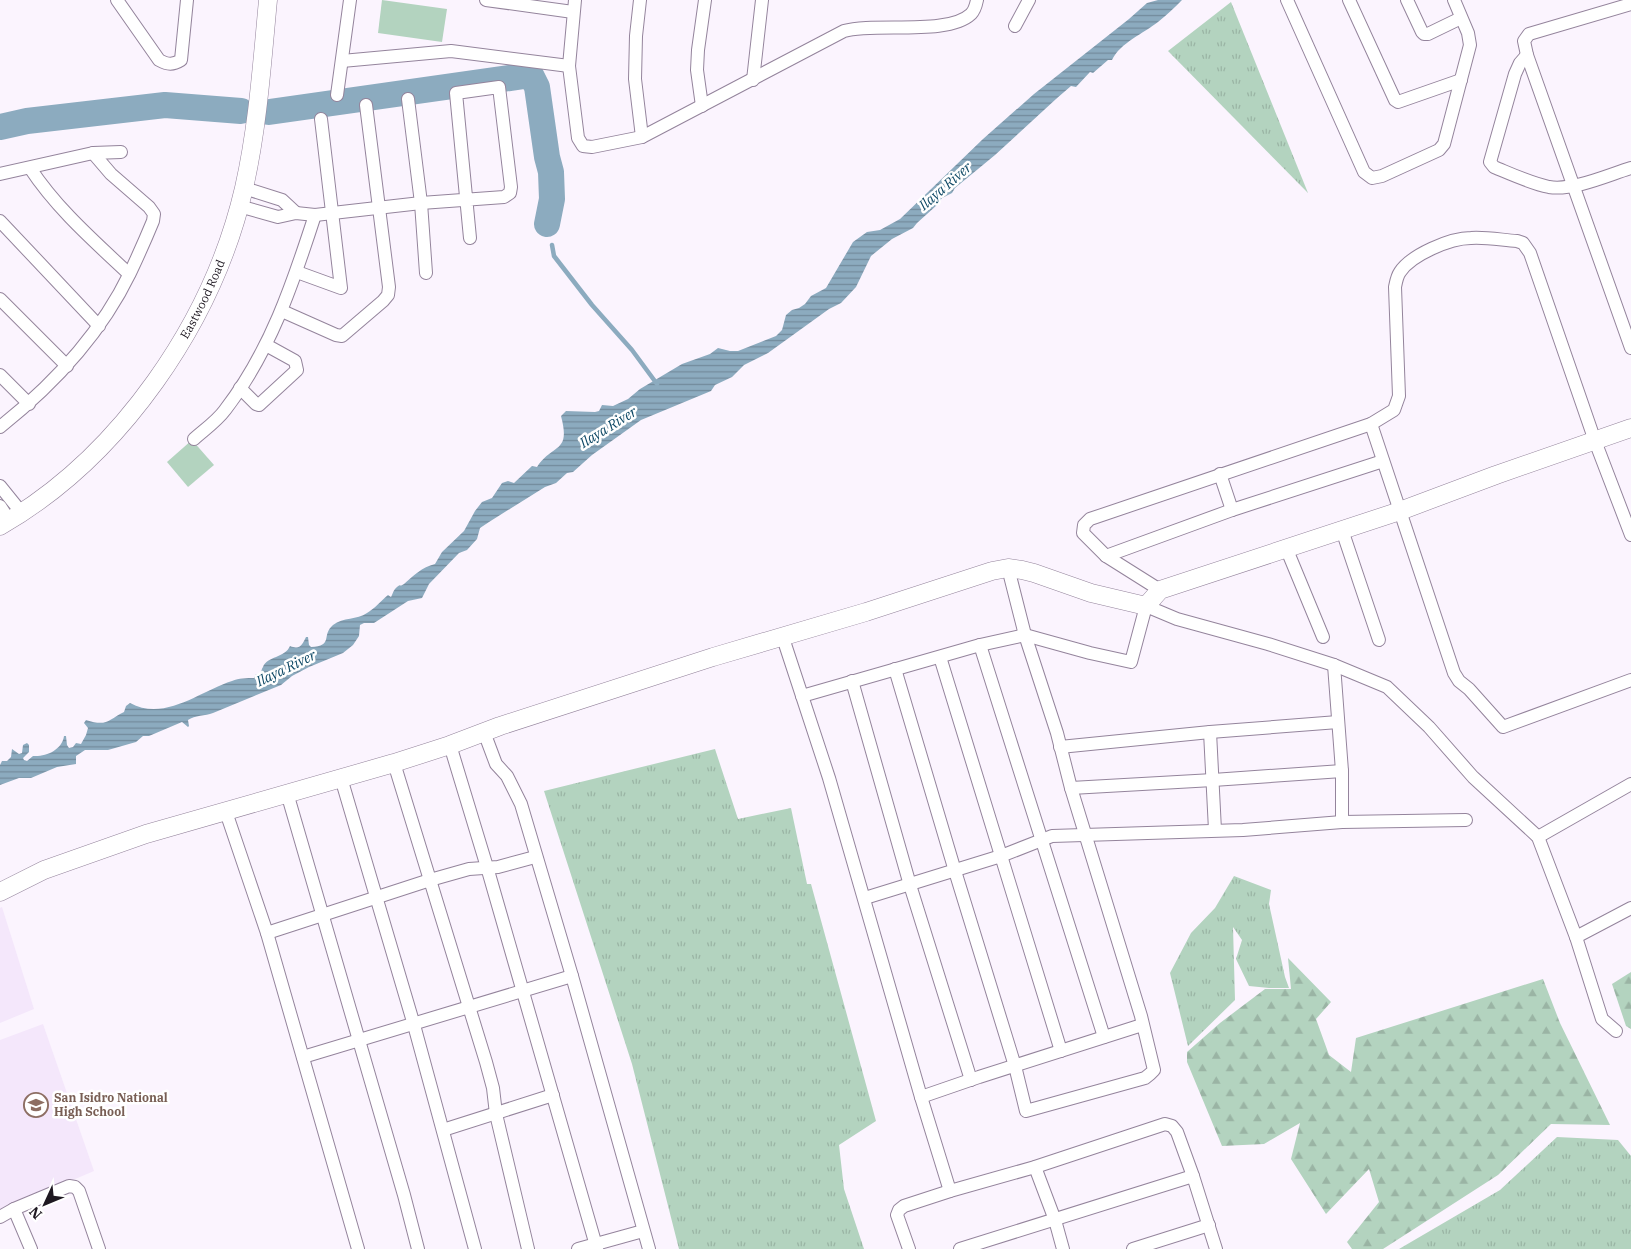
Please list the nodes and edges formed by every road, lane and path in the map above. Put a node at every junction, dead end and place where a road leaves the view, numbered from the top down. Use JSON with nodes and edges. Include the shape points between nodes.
{"nodes":[{"id":1,"x":117,"y":0,"type":"edge"},
{"id":2,"x":187,"y":0,"type":"edge"},
{"id":3,"x":268,"y":0,"type":"edge"},
{"id":4,"x":350,"y":0,"type":"edge"},
{"id":5,"x":486,"y":0,"type":"edge"},
{"id":6,"x":640,"y":0,"type":"edge"},
{"id":7,"x":705,"y":0,"type":"edge"},
{"id":8,"x":762,"y":0,"type":"edge"},
{"id":9,"x":977,"y":0,"type":"edge"},
{"id":10,"x":1029,"y":0,"type":"edge"},
{"id":11,"x":1287,"y":0,"type":"edge"},
{"id":12,"x":1349,"y":0,"type":"edge"},
{"id":13,"x":1407,"y":0,"type":"edge"},
{"id":14,"x":1454,"y":0,"type":"edge"},
{"id":15,"x":1631,"y":5,"type":"edge"},
{"id":16,"x":574,"y":6,"type":"edge"},
{"id":17,"x":1461,"y":18,"type":"junction"},
{"id":18,"x":1015,"y":26,"type":"dead end"},
{"id":19,"x":1527,"y":55,"type":"junction"},
{"id":20,"x":342,"y":61,"type":"junction"},
{"id":21,"x":569,"y":66,"type":"junction"},
{"id":22,"x":753,"y":80,"type":"junction"},
{"id":23,"x":1461,"y":80,"type":"junction"},
{"id":24,"x":336,"y":95,"type":"dead end"},
{"id":25,"x":408,"y":99,"type":"dead end"},
{"id":26,"x":366,"y":105,"type":"dead end"},
{"id":27,"x":702,"y":106,"type":"junction"},
{"id":28,"x":321,"y":119,"type":"dead end"},
{"id":29,"x":642,"y":137,"type":"junction"},
{"id":30,"x":121,"y":152,"type":"dead end"},
{"id":31,"x":93,"y":153,"type":"junction"},
{"id":32,"x":30,"y":168,"type":"junction"},
{"id":33,"x":1631,"y":168,"type":"edge"},
{"id":34,"x":0,"y":174,"type":"edge"},
{"id":35,"x":1574,"y":186,"type":"junction"},
{"id":36,"x":244,"y":188,"type":"junction"},
{"id":37,"x":467,"y":199,"type":"junction"},
{"id":38,"x":421,"y":203,"type":"junction"},
{"id":39,"x":239,"y":206,"type":"junction"},
{"id":40,"x":378,"y":208,"type":"junction"},
{"id":41,"x":296,"y":213,"type":"junction"},
{"id":42,"x":333,"y":213,"type":"junction"},
{"id":43,"x":316,"y":215,"type":"junction"},
{"id":44,"x":0,"y":221,"type":"edge"},
{"id":45,"x":470,"y":238,"type":"dead end"},
{"id":46,"x":296,"y":272,"type":"junction"},
{"id":47,"x":426,"y":273,"type":"dead end"},
{"id":48,"x":129,"y":274,"type":"junction"},
{"id":49,"x":0,"y":299,"type":"edge"},
{"id":50,"x":282,"y":311,"type":"junction"},
{"id":51,"x":99,"y":326,"type":"junction"},
{"id":52,"x":266,"y":345,"type":"junction"},
{"id":53,"x":1631,"y":348,"type":"edge"},
{"id":54,"x":67,"y":366,"type":"junction"},
{"id":55,"x":0,"y":375,"type":"edge"},
{"id":56,"x":240,"y":388,"type":"junction"},
{"id":57,"x":29,"y":404,"type":"junction"},
{"id":58,"x":1371,"y":424,"type":"junction"},
{"id":59,"x":0,"y":426,"type":"edge"},
{"id":60,"x":1631,"y":428,"type":"edge"},
{"id":61,"x":194,"y":439,"type":"dead end"},
{"id":62,"x":1595,"y":441,"type":"junction"},
{"id":63,"x":1383,"y":461,"type":"junction"},
{"id":64,"x":1220,"y":474,"type":"junction"},
{"id":65,"x":0,"y":486,"type":"edge"},
{"id":66,"x":1232,"y":510,"type":"junction"},
{"id":67,"x":1400,"y":511,"type":"junction"},
{"id":68,"x":8,"y":516,"type":"edge"},
{"id":69,"x":1342,"y":530,"type":"junction"},
{"id":70,"x":1631,"y":535,"type":"edge"},
{"id":71,"x":1287,"y":550,"type":"junction"},
{"id":72,"x":1106,"y":556,"type":"junction"},
{"id":73,"x":1008,"y":568,"type":"junction"},
{"id":74,"x":1160,"y":590,"type":"junction"},
{"id":75,"x":1146,"y":606,"type":"junction"},
{"id":76,"x":1025,"y":635,"type":"junction"},
{"id":77,"x":1323,"y":637,"type":"dead end"},
{"id":78,"x":783,"y":638,"type":"junction"},
{"id":79,"x":1379,"y":640,"type":"dead end"},
{"id":80,"x":980,"y":645,"type":"junction"},
{"id":81,"x":940,"y":657,"type":"junction"},
{"id":82,"x":1334,"y":665,"type":"junction"},
{"id":83,"x":895,"y":669,"type":"junction"},
{"id":84,"x":1631,"y":680,"type":"edge"},
{"id":85,"x":852,"y":681,"type":"junction"},
{"id":86,"x":802,"y":696,"type":"junction"},
{"id":87,"x":1338,"y":722,"type":"junction"},
{"id":88,"x":484,"y":732,"type":"junction"},
{"id":89,"x":1210,"y":732,"type":"junction"},
{"id":90,"x":450,"y":745,"type":"junction"},
{"id":91,"x":1060,"y":747,"type":"junction"},
{"id":92,"x":394,"y":763,"type":"junction"},
{"id":93,"x":1342,"y":771,"type":"junction"},
{"id":94,"x":341,"y":778,"type":"junction"},
{"id":95,"x":1213,"y":780,"type":"junction"},
{"id":96,"x":1631,"y":784,"type":"edge"},
{"id":97,"x":1071,"y":788,"type":"junction"},
{"id":98,"x":287,"y":793,"type":"junction"},
{"id":99,"x":226,"y":812,"type":"junction"},
{"id":100,"x":1466,"y":820,"type":"dead end"},
{"id":101,"x":1342,"y":822,"type":"junction"},
{"id":102,"x":1215,"y":830,"type":"junction"},
{"id":103,"x":1085,"y":834,"type":"junction"},
{"id":104,"x":1538,"y":837,"type":"junction"},
{"id":105,"x":1041,"y":839,"type":"junction"},
{"id":106,"x":1001,"y":856,"type":"junction"},
{"id":107,"x":535,"y":857,"type":"junction"},
{"id":108,"x":487,"y":867,"type":"junction"},
{"id":109,"x":955,"y":871,"type":"junction"},
{"id":110,"x":430,"y":880,"type":"junction"},
{"id":111,"x":910,"y":885,"type":"junction"},
{"id":112,"x":0,"y":892,"type":"edge"},
{"id":113,"x":376,"y":898,"type":"junction"},
{"id":114,"x":864,"y":898,"type":"junction"},
{"id":115,"x":1631,"y":908,"type":"edge"},
{"id":116,"x":322,"y":916,"type":"junction"},
{"id":117,"x":267,"y":933,"type":"junction"},
{"id":118,"x":1576,"y":937,"type":"junction"},
{"id":119,"x":572,"y":976,"type":"junction"},
{"id":120,"x":522,"y":991,"type":"junction"},
{"id":121,"x":470,"y":1007,"type":"junction"},
{"id":122,"x":414,"y":1025,"type":"junction"},
{"id":123,"x":1142,"y":1025,"type":"junction"},
{"id":124,"x":1616,"y":1032,"type":"dead end"},
{"id":125,"x":1104,"y":1037,"type":"junction"},
{"id":126,"x":359,"y":1041,"type":"junction"},
{"id":127,"x":1061,"y":1051,"type":"junction"},
{"id":128,"x":303,"y":1057,"type":"junction"},
{"id":129,"x":1015,"y":1066,"type":"junction"},
{"id":130,"x":971,"y":1080,"type":"junction"},
{"id":131,"x":553,"y":1095,"type":"junction"},
{"id":132,"x":921,"y":1098,"type":"junction"},
{"id":133,"x":496,"y":1114,"type":"junction"},
{"id":134,"x":443,"y":1130,"type":"junction"},
{"id":135,"x":1035,"y":1167,"type":"junction"},
{"id":136,"x":1194,"y":1176,"type":"junction"},
{"id":137,"x":950,"y":1191,"type":"junction"},
{"id":138,"x":14,"y":1209,"type":"junction"},
{"id":139,"x":0,"y":1217,"type":"edge"},
{"id":140,"x":1055,"y":1220,"type":"junction"},
{"id":141,"x":1209,"y":1226,"type":"junction"},
{"id":142,"x":643,"y":1230,"type":"junction"},
{"id":143,"x":597,"y":1246,"type":"edge"},
{"id":144,"x":31,"y":1249,"type":"edge"},
{"id":145,"x":99,"y":1249,"type":"edge"},
{"id":146,"x":358,"y":1249,"type":"edge"},
{"id":147,"x":418,"y":1249,"type":"edge"},
{"id":148,"x":475,"y":1249,"type":"edge"},
{"id":149,"x":528,"y":1249,"type":"edge"},
{"id":150,"x":578,"y":1249,"type":"edge"},
{"id":151,"x":648,"y":1249,"type":"edge"},
{"id":152,"x":909,"y":1249,"type":"edge"},
{"id":153,"x":960,"y":1249,"type":"edge"},
{"id":154,"x":1063,"y":1249,"type":"edge"},
{"id":155,"x":1133,"y":1249,"type":"edge"},
{"id":156,"x":1216,"y":1249,"type":"edge"}],
"edges":[{"from":1,"to":2,"type":"street","via":[[159,60],[166,64],[181,60]]},
{"from":3,"to":36,"type":"street","name":"Eastwood Road","via":[[257,117]]},
{"from":4,"to":20,"type":"street"},
{"from":5,"to":16,"type":"street"},
{"from":6,"to":29,"type":"street","via":[[635,79]]},
{"from":7,"to":27,"type":"street","via":[[697,70]]},
{"from":8,"to":22,"type":"street"},
{"from":9,"to":22,"type":"street","via":[[970,15],[957,22],[898,28],[857,27],[844,31]]},
{"from":10,"to":18,"type":"street"},
{"from":11,"to":23,"type":"street","via":[[1364,172],[1372,178],[1442,148]]},
{"from":12,"to":23,"type":"street","via":[[1395,100],[1398,102]]},
{"from":13,"to":17,"type":"street","via":[[1424,34]]},
{"from":14,"to":17,"type":"street"},
{"from":15,"to":19,"type":"street","via":[[1529,34],[1524,42]]},
{"from":16,"to":21,"type":"street"},
{"from":17,"to":23,"type":"street","via":[[1470,45]]},
{"from":19,"to":35,"type":"street"},
{"from":19,"to":35,"type":"street","via":[[1515,74],[1490,162],[1494,167],[1542,185],[1556,188]]},
{"from":20,"to":21,"type":"street","via":[[451,51]]},
{"from":20,"to":24,"type":"street"},
{"from":21,"to":29,"type":"street","via":[[578,138],[583,146]]},
{"from":22,"to":27,"type":"street"},
{"from":25,"to":38,"type":"street"},
{"from":26,"to":40,"type":"street"},
{"from":27,"to":29,"type":"street"},
{"from":28,"to":42,"type":"street"},
{"from":30,"to":31,"type":"street"},
{"from":31,"to":32,"type":"street"},
{"from":31,"to":48,"type":"street","via":[[154,214]]},
{"from":32,"to":34,"type":"street"},
{"from":32,"to":48,"type":"street","via":[[84,232]]},
{"from":33,"to":35,"type":"street"},
{"from":35,"to":53,"type":"street"},
{"from":36,"to":39,"type":"street","name":"Eastwood Road"},
{"from":36,"to":41,"type":"street","via":[[282,200]]},
{"from":37,"to":37,"type":"street","via":[[504,197],[510,193],[499,87],[456,94]]},
{"from":37,"to":38,"type":"street"},
{"from":37,"to":45,"type":"street"},
{"from":38,"to":40,"type":"street"},
{"from":38,"to":47,"type":"street"},
{"from":39,"to":41,"type":"street","via":[[278,217]]},
{"from":39,"to":68,"type":"street","name":"Eastwood Road","via":[[211,285],[158,378],[109,439],[50,492]]},
{"from":40,"to":42,"type":"street"},
{"from":40,"to":50,"type":"street","via":[[388,287],[388,295],[383,301],[342,336]]},
{"from":41,"to":43,"type":"street"},
{"from":42,"to":43,"type":"street"},
{"from":42,"to":46,"type":"street","via":[[342,288]]},
{"from":43,"to":46,"type":"street"},
{"from":44,"to":51,"type":"street"},
{"from":46,"to":50,"type":"street"},
{"from":48,"to":51,"type":"street"},
{"from":49,"to":54,"type":"street"},
{"from":50,"to":52,"type":"street"},
{"from":51,"to":54,"type":"street"},
{"from":52,"to":56,"type":"street"},
{"from":52,"to":56,"type":"street","via":[[295,361],[297,370],[258,405]]},
{"from":54,"to":57,"type":"street"},
{"from":55,"to":57,"type":"street"},
{"from":56,"to":61,"type":"street","via":[[224,412]]},
{"from":57,"to":59,"type":"street"},
{"from":58,"to":62,"type":"street","via":[[1394,410],[1399,396],[1395,286],[1398,274],[1406,264],[1446,243],[1470,238],[1508,240],[1523,243],[1530,253]]},
{"from":58,"to":63,"type":"street"},
{"from":58,"to":64,"type":"street"},
{"from":60,"to":62,"type":"street"},
{"from":62,"to":67,"type":"street"},
{"from":62,"to":70,"type":"street"},
{"from":63,"to":66,"type":"street"},
{"from":63,"to":67,"type":"street"},
{"from":64,"to":66,"type":"street"},
{"from":64,"to":72,"type":"street","via":[[1090,519],[1084,525],[1084,533]]},
{"from":65,"to":68,"type":"street"},
{"from":66,"to":72,"type":"street"},
{"from":67,"to":69,"type":"street"},
{"from":67,"to":84,"type":"street","via":[[1454,673],[1503,727]]},
{"from":69,"to":71,"type":"street"},
{"from":69,"to":79,"type":"street"},
{"from":71,"to":74,"type":"street"},
{"from":71,"to":77,"type":"street"},
{"from":72,"to":74,"type":"street"},
{"from":73,"to":75,"type":"street"},
{"from":73,"to":76,"type":"street"},
{"from":73,"to":78,"type":"street"},
{"from":74,"to":75,"type":"street"},
{"from":75,"to":76,"type":"street","via":[[1131,662]]},
{"from":75,"to":82,"type":"street","via":[[1177,619]]},
{"from":76,"to":80,"type":"street"},
{"from":76,"to":91,"type":"street"},
{"from":78,"to":86,"type":"street"},
{"from":78,"to":88,"type":"street","via":[[712,657]]},
{"from":80,"to":81,"type":"street"},
{"from":80,"to":105,"type":"street"},
{"from":81,"to":83,"type":"street"},
{"from":81,"to":106,"type":"street"},
{"from":82,"to":87,"type":"street"},
{"from":82,"to":104,"type":"street","via":[[1387,687],[1473,777]]},
{"from":83,"to":85,"type":"street"},
{"from":83,"to":109,"type":"street"},
{"from":85,"to":86,"type":"street"},
{"from":85,"to":111,"type":"street"},
{"from":86,"to":114,"type":"street"},
{"from":87,"to":89,"type":"street"},
{"from":87,"to":93,"type":"street"},
{"from":88,"to":90,"type":"street"},
{"from":88,"to":107,"type":"street","via":[[496,764],[507,776],[521,804]]},
{"from":89,"to":91,"type":"street"},
{"from":89,"to":95,"type":"street"},
{"from":90,"to":92,"type":"street"},
{"from":90,"to":108,"type":"street"},
{"from":91,"to":97,"type":"street"},
{"from":92,"to":94,"type":"street"},
{"from":92,"to":110,"type":"street"},
{"from":93,"to":95,"type":"street"},
{"from":93,"to":101,"type":"street"},
{"from":94,"to":98,"type":"street"},
{"from":94,"to":113,"type":"street"},
{"from":95,"to":97,"type":"street"},
{"from":95,"to":102,"type":"street"},
{"from":96,"to":104,"type":"street"},
{"from":97,"to":103,"type":"street"},
{"from":98,"to":99,"type":"street"},
{"from":98,"to":116,"type":"street"},
{"from":99,"to":112,"type":"street","via":[[112,845],[44,870]]},
{"from":99,"to":117,"type":"street"},
{"from":100,"to":101,"type":"street"},
{"from":101,"to":102,"type":"street"},
{"from":102,"to":103,"type":"street"},
{"from":103,"to":105,"type":"street"},
{"from":103,"to":123,"type":"street"},
{"from":104,"to":118,"type":"street"},
{"from":105,"to":106,"type":"street"},
{"from":105,"to":125,"type":"street"},
{"from":106,"to":109,"type":"street"},
{"from":106,"to":127,"type":"street"},
{"from":107,"to":108,"type":"street"},
{"from":107,"to":119,"type":"street"},
{"from":108,"to":110,"type":"street"},
{"from":108,"to":120,"type":"street"},
{"from":109,"to":111,"type":"street"},
{"from":109,"to":129,"type":"street"},
{"from":110,"to":113,"type":"street"},
{"from":110,"to":121,"type":"street"},
{"from":111,"to":114,"type":"street"},
{"from":111,"to":130,"type":"street"},
{"from":113,"to":116,"type":"street"},
{"from":113,"to":122,"type":"street"},
{"from":114,"to":132,"type":"street"},
{"from":115,"to":118,"type":"street"},
{"from":116,"to":117,"type":"street"},
{"from":116,"to":126,"type":"street"},
{"from":117,"to":128,"type":"street"},
{"from":118,"to":124,"type":"street","via":[[1602,1019]]},
{"from":119,"to":120,"type":"street"},
{"from":119,"to":142,"type":"street"},
{"from":120,"to":121,"type":"street"},
{"from":120,"to":131,"type":"street"},
{"from":121,"to":122,"type":"street"},
{"from":121,"to":133,"type":"street","via":[[493,1088]]},
{"from":122,"to":126,"type":"street"},
{"from":122,"to":134,"type":"street"},
{"from":123,"to":125,"type":"street"},
{"from":123,"to":129,"type":"street","via":[[1154,1070],[1145,1078],[1026,1112]]},
{"from":125,"to":127,"type":"street"},
{"from":126,"to":128,"type":"street"},
{"from":126,"to":147,"type":"street"},
{"from":127,"to":129,"type":"street"},
{"from":128,"to":146,"type":"street"},
{"from":129,"to":130,"type":"street"},
{"from":130,"to":132,"type":"street"},
{"from":131,"to":133,"type":"street"},
{"from":131,"to":143,"type":"street"},
{"from":132,"to":137,"type":"street"},
{"from":133,"to":134,"type":"street"},
{"from":133,"to":149,"type":"street"},
{"from":134,"to":148,"type":"street"},
{"from":135,"to":136,"type":"street","via":[[1165,1124],[1177,1132]]},
{"from":135,"to":137,"type":"street"},
{"from":135,"to":140,"type":"street"},
{"from":136,"to":140,"type":"street"},
{"from":136,"to":141,"type":"street"},
{"from":137,"to":152,"type":"street","via":[[899,1210],[897,1215]]},
{"from":138,"to":139,"type":"street"},
{"from":138,"to":144,"type":"street"},
{"from":138,"to":145,"type":"street","via":[[69,1186],[75,1187],[79,1190]]},
{"from":140,"to":153,"type":"street"},
{"from":140,"to":154,"type":"street"},
{"from":141,"to":155,"type":"street"},
{"from":141,"to":156,"type":"street"},
{"from":142,"to":143,"type":"street"},
{"from":142,"to":151,"type":"street"},
{"from":143,"to":150,"type":"street"}]}
